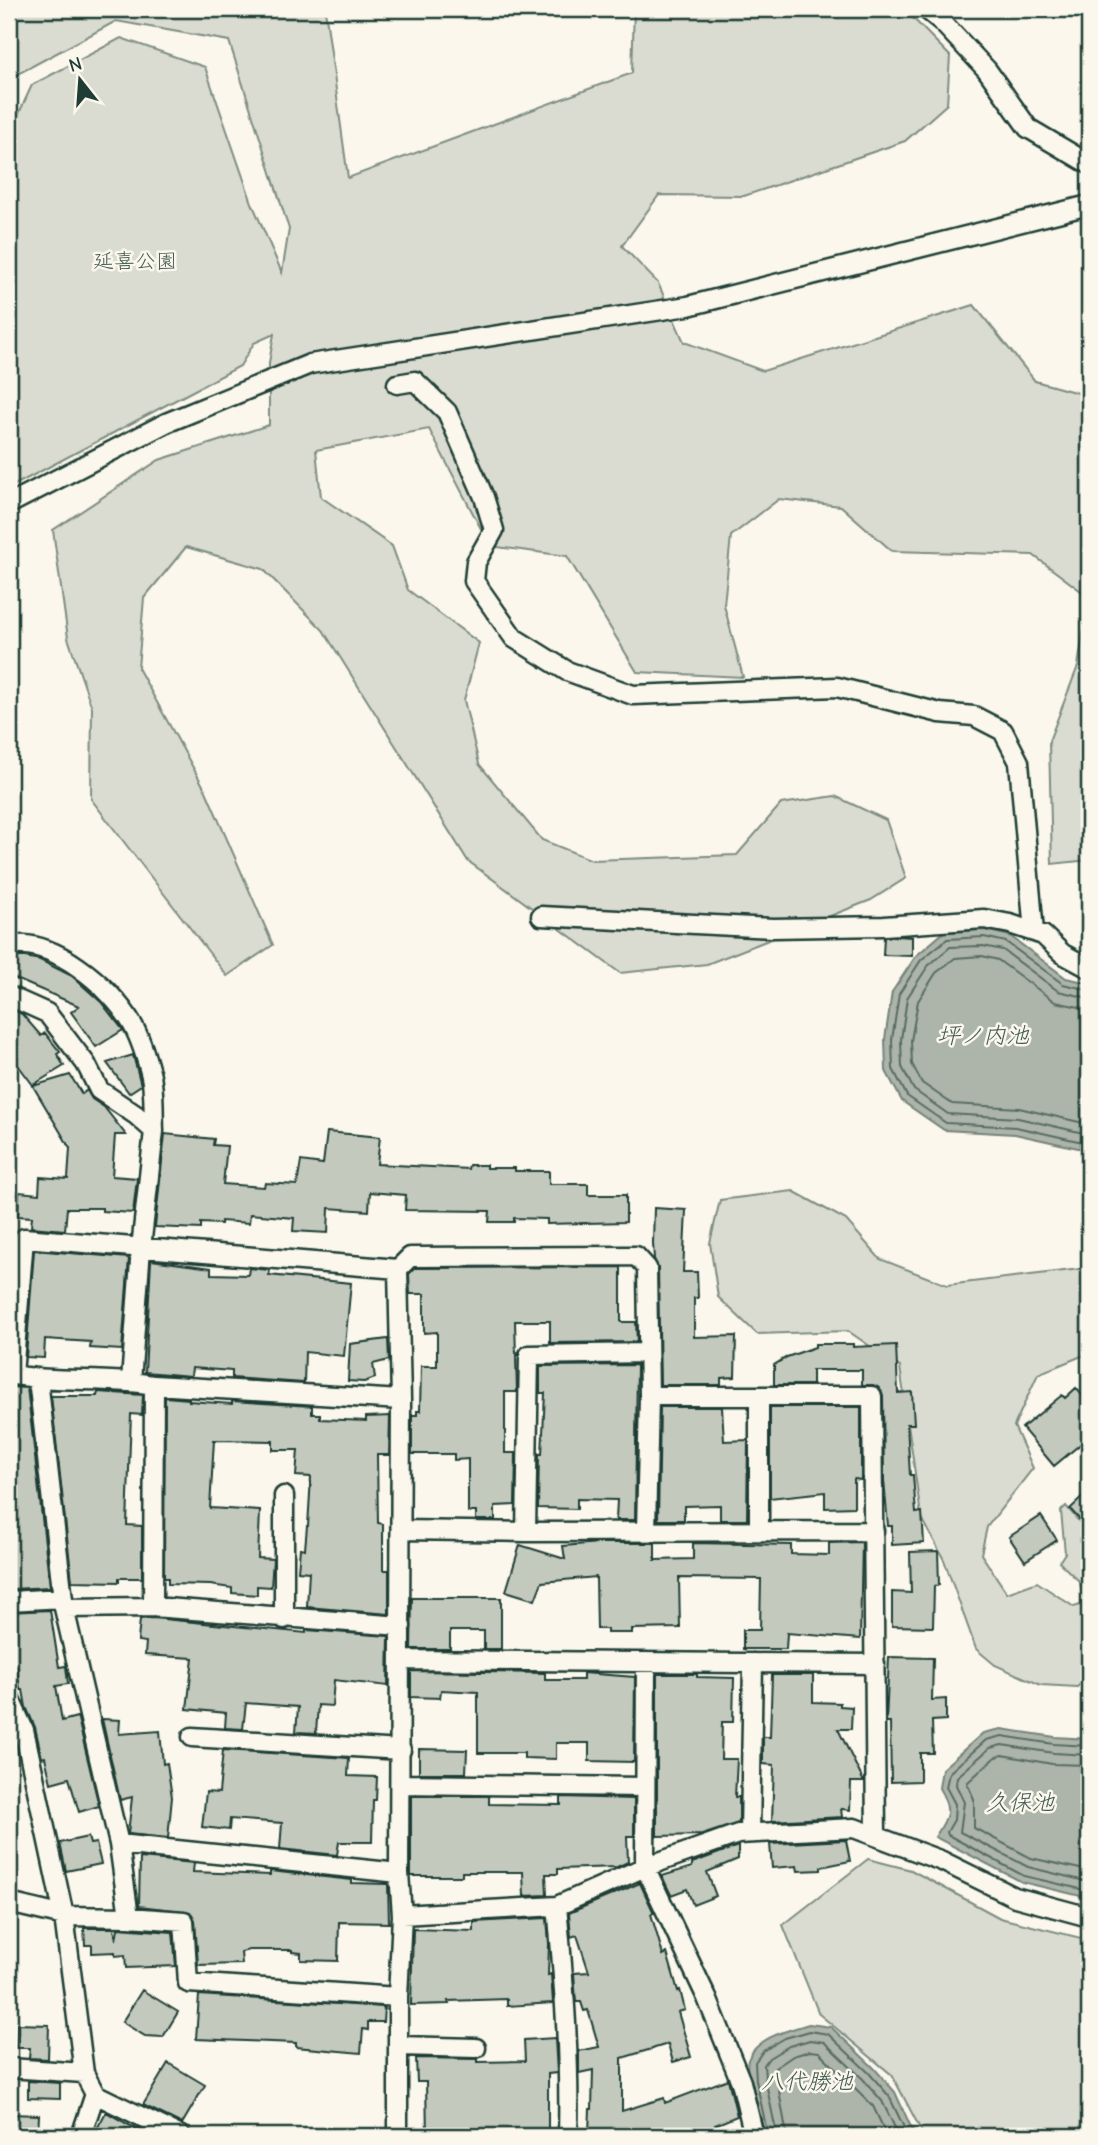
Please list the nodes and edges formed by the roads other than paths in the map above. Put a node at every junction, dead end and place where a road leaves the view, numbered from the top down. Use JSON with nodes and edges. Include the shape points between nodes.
{"nodes":[{"id":1,"x":926,"y":9,"type":"edge"},
{"id":2,"x":1089,"y":164,"type":"edge"},
{"id":3,"x":1089,"y":205,"type":"edge"},
{"id":4,"x":397,"y":384,"type":"dead end"},
{"id":5,"x":9,"y":504,"type":"edge"},
{"id":6,"x":541,"y":916,"type":"dead end"},
{"id":7,"x":1034,"y":932,"type":"junction"},
{"id":8,"x":9,"y":946,"type":"edge"},
{"id":9,"x":1089,"y":968,"type":"edge"},
{"id":10,"x":9,"y":996,"type":"edge"},
{"id":11,"x":154,"y":1131,"type":"junction"},
{"id":12,"x":141,"y":1248,"type":"junction"},
{"id":13,"x":398,"y":1269,"type":"junction"},
{"id":14,"x":648,"y":1353,"type":"junction"},
{"id":15,"x":11,"y":1375,"type":"edge"},
{"id":16,"x":38,"y":1379,"type":"junction"},
{"id":17,"x":131,"y":1381,"type":"junction"},
{"id":18,"x":154,"y":1385,"type":"junction"},
{"id":19,"x":649,"y":1396,"type":"junction"},
{"id":20,"x":759,"y":1396,"type":"junction"},
{"id":21,"x":401,"y":1400,"type":"junction"},
{"id":22,"x":284,"y":1496,"type":"dead end"},
{"id":23,"x":401,"y":1530,"type":"junction"},
{"id":24,"x":646,"y":1531,"type":"junction"},
{"id":25,"x":759,"y":1531,"type":"junction"},
{"id":26,"x":874,"y":1531,"type":"junction"},
{"id":27,"x":526,"y":1532,"type":"junction"},
{"id":28,"x":9,"y":1601,"type":"edge"},
{"id":29,"x":63,"y":1603,"type":"junction"},
{"id":30,"x":153,"y":1607,"type":"junction"},
{"id":31,"x":284,"y":1619,"type":"junction"},
{"id":32,"x":401,"y":1626,"type":"junction"},
{"id":33,"x":401,"y":1660,"type":"junction"},
{"id":34,"x":646,"y":1662,"type":"junction"},
{"id":35,"x":753,"y":1663,"type":"junction"},
{"id":36,"x":875,"y":1664,"type":"junction"},
{"id":37,"x":9,"y":1697,"type":"edge"},
{"id":38,"x":192,"y":1737,"type":"dead end"},
{"id":39,"x":401,"y":1749,"type":"junction"},
{"id":40,"x":401,"y":1784,"type":"junction"},
{"id":41,"x":645,"y":1787,"type":"junction"},
{"id":42,"x":750,"y":1833,"type":"junction"},
{"id":43,"x":876,"y":1836,"type":"junction"},
{"id":44,"x":119,"y":1844,"type":"junction"},
{"id":45,"x":646,"y":1867,"type":"junction"},
{"id":46,"x":399,"y":1873,"type":"junction"},
{"id":47,"x":9,"y":1903,"type":"edge"},
{"id":48,"x":557,"y":1906,"type":"junction"},
{"id":49,"x":402,"y":1915,"type":"junction"},
{"id":50,"x":64,"y":1916,"type":"junction"},
{"id":51,"x":129,"y":1917,"type":"junction"},
{"id":52,"x":1089,"y":1917,"type":"edge"},
{"id":53,"x":398,"y":1997,"type":"junction"},
{"id":54,"x":399,"y":2046,"type":"junction"},
{"id":55,"x":476,"y":2048,"type":"dead end"},
{"id":56,"x":9,"y":2068,"type":"edge"},
{"id":57,"x":84,"y":2073,"type":"junction"},
{"id":58,"x":95,"y":2094,"type":"junction"},
{"id":59,"x":81,"y":2136,"type":"edge"},
{"id":60,"x":181,"y":2136,"type":"edge"},
{"id":61,"x":398,"y":2136,"type":"edge"},
{"id":62,"x":568,"y":2136,"type":"edge"},
{"id":63,"x":754,"y":2136,"type":"edge"}],
"edges":[{"from":1,"to":2,"type":"street","via":[[986,70],[1028,128]]},
{"from":3,"to":5,"type":"street","via":[[688,306],[310,364],[166,423]]},
{"from":4,"to":7,"type":"street","via":[[415,381],[447,412],[484,497],[494,530],[476,562],[474,581],[514,638],[567,671],[633,695],[837,687],[940,713],[974,716],[1003,731],[1019,762]]},
{"from":6,"to":7,"type":"street","via":[[773,928],[984,919]]},
{"from":7,"to":9,"type":"street"},
{"from":8,"to":11,"type":"street","via":[[21,944],[63,957],[99,983],[131,1022],[150,1073]]},
{"from":10,"to":11,"type":"street","via":[[47,1013],[86,1064],[99,1090]]},
{"from":11,"to":12,"type":"street"},
{"from":12,"to":13,"type":"street"},
{"from":12,"to":15,"type":"street","via":[[24,1238]]},
{"from":12,"to":17,"type":"street"},
{"from":13,"to":14,"type":"street","via":[[410,1257],[636,1256],[647,1268]]},
{"from":13,"to":21,"type":"street"},
{"from":14,"to":19,"type":"street"},
{"from":14,"to":27,"type":"street","via":[[529,1355]]},
{"from":15,"to":16,"type":"street"},
{"from":16,"to":17,"type":"street"},
{"from":16,"to":29,"type":"street"},
{"from":17,"to":18,"type":"street"},
{"from":18,"to":21,"type":"street"},
{"from":18,"to":30,"type":"street"},
{"from":19,"to":20,"type":"street"},
{"from":19,"to":24,"type":"street"},
{"from":20,"to":25,"type":"street"},
{"from":20,"to":26,"type":"street","via":[[872,1396]]},
{"from":21,"to":23,"type":"street"},
{"from":22,"to":31,"type":"street"},
{"from":23,"to":27,"type":"street"},
{"from":23,"to":32,"type":"street"},
{"from":24,"to":25,"type":"street"},
{"from":24,"to":27,"type":"street"},
{"from":25,"to":26,"type":"street"},
{"from":26,"to":36,"type":"street"},
{"from":28,"to":29,"type":"street"},
{"from":29,"to":30,"type":"street"},
{"from":29,"to":44,"type":"street"},
{"from":30,"to":31,"type":"street"},
{"from":31,"to":32,"type":"street"},
{"from":32,"to":33,"type":"street"},
{"from":33,"to":34,"type":"street"},
{"from":33,"to":39,"type":"street"},
{"from":34,"to":35,"type":"street"},
{"from":34,"to":41,"type":"street"},
{"from":35,"to":36,"type":"street"},
{"from":35,"to":42,"type":"street"},
{"from":36,"to":43,"type":"street"},
{"from":37,"to":50,"type":"street","via":[[24,1731]]},
{"from":38,"to":39,"type":"street"},
{"from":39,"to":40,"type":"street"},
{"from":40,"to":41,"type":"street"},
{"from":40,"to":46,"type":"street"},
{"from":41,"to":45,"type":"street"},
{"from":42,"to":43,"type":"street","via":[[854,1828]]},
{"from":42,"to":45,"type":"street"},
{"from":43,"to":52,"type":"street","via":[[1015,1896]]},
{"from":44,"to":46,"type":"street"},
{"from":44,"to":51,"type":"street"},
{"from":45,"to":48,"type":"street"},
{"from":45,"to":63,"type":"street","via":[[741,2082]]},
{"from":46,"to":49,"type":"street"},
{"from":47,"to":50,"type":"street"},
{"from":48,"to":49,"type":"street"},
{"from":48,"to":62,"type":"street","via":[[566,2006]]},
{"from":49,"to":53,"type":"street"},
{"from":50,"to":51,"type":"street"},
{"from":50,"to":57,"type":"street"},
{"from":51,"to":53,"type":"street","via":[[184,1922],[188,1983]]},
{"from":53,"to":54,"type":"street"},
{"from":54,"to":55,"type":"street"},
{"from":54,"to":61,"type":"street"},
{"from":56,"to":57,"type":"street"},
{"from":57,"to":58,"type":"street"},
{"from":58,"to":59,"type":"street"},
{"from":58,"to":60,"type":"street"}]}
